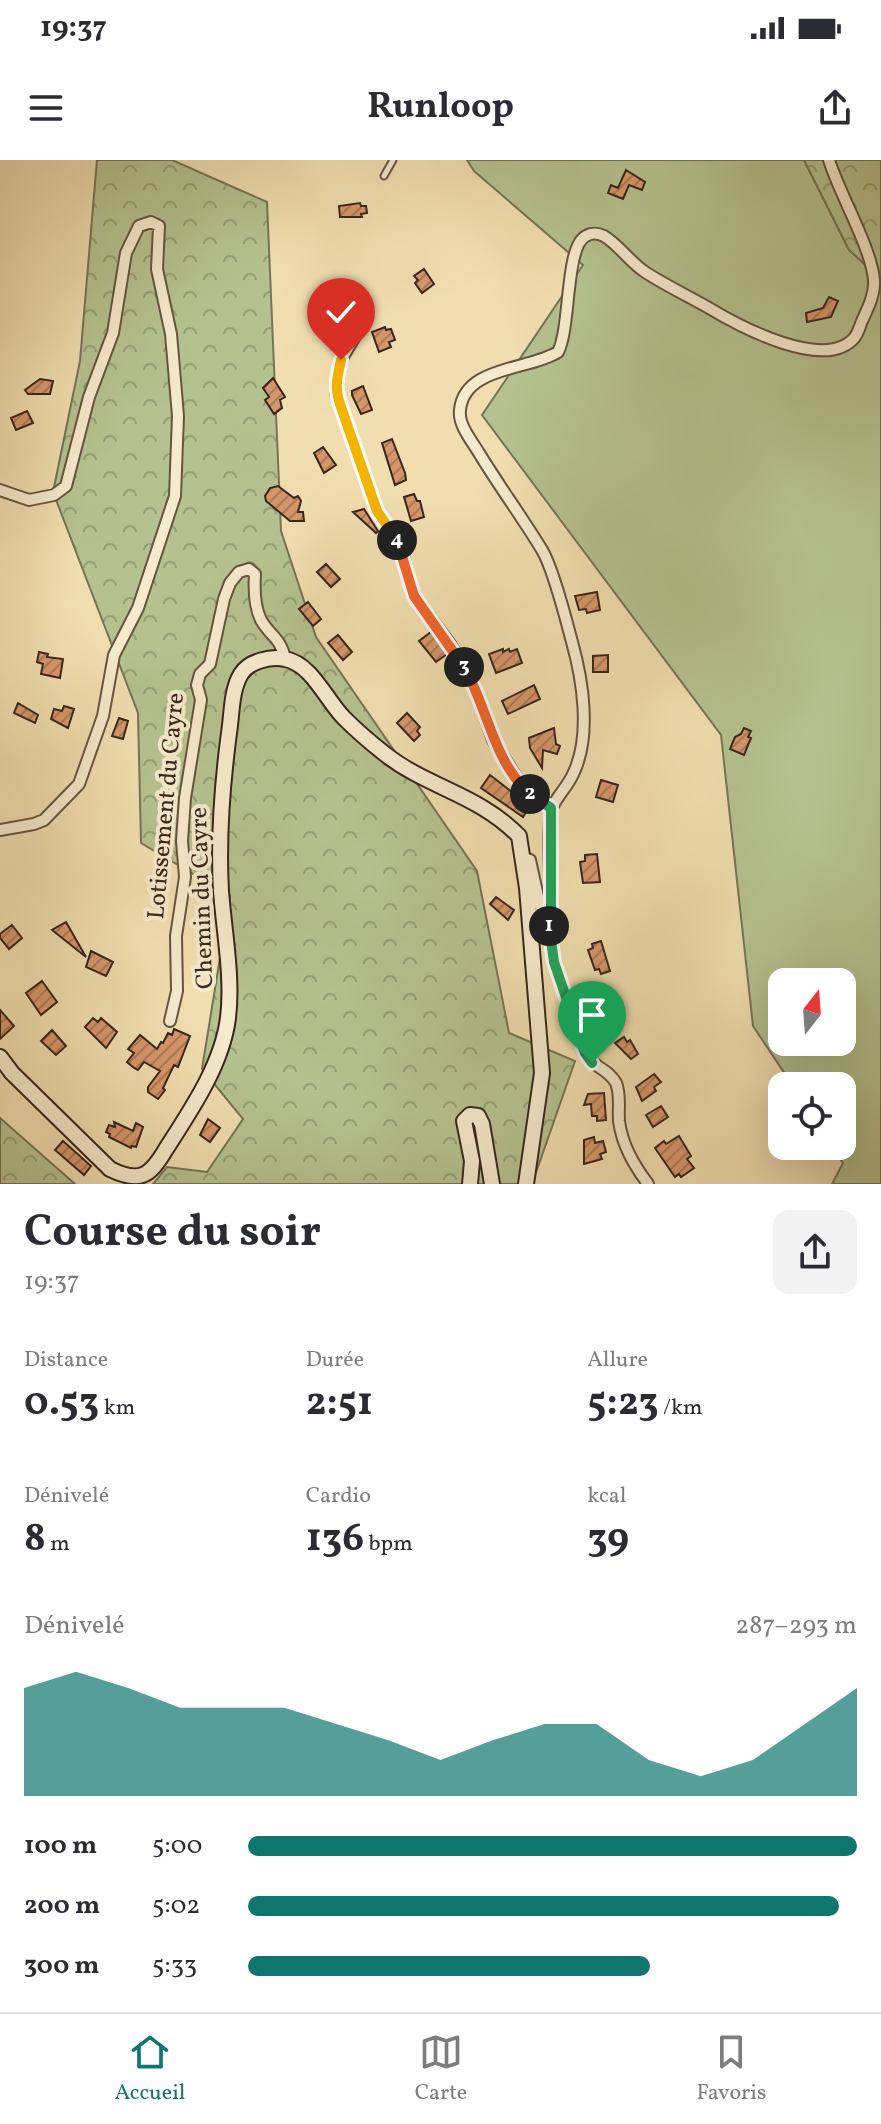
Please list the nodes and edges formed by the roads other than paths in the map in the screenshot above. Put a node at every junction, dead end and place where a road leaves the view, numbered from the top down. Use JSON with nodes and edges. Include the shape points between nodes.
{"nodes":[{"id":1,"x":393,"y":160,"type":"edge"},
{"id":2,"x":829,"y":160,"type":"edge"},
{"id":3,"x":384,"y":176,"type":"dead end"},
{"id":4,"x":363,"y":323,"type":"dead end"},
{"id":5,"x":0,"y":490,"type":"edge"},
{"id":6,"x":285,"y":659,"type":"junction"},
{"id":7,"x":551,"y":808,"type":"junction"},
{"id":8,"x":0,"y":830,"type":"edge"},
{"id":9,"x":524,"y":858,"type":"junction"},
{"id":10,"x":547,"y":916,"type":"junction"},
{"id":11,"x":170,"y":1021,"type":"dead end"},
{"id":12,"x":0,"y":1057,"type":"edge"},
{"id":13,"x":470,"y":1184,"type":"edge"},
{"id":14,"x":492,"y":1184,"type":"edge"},
{"id":15,"x":526,"y":1184,"type":"edge"},
{"id":16,"x":648,"y":1184,"type":"edge"}],
"edges":[{"from":1,"to":3,"type":"lane"},
{"from":2,"to":7,"type":"street","via":[[874,282],[851,341],[818,352],[762,335],[645,272],[603,235],[590,234],[579,241],[574,255],[558,352],[505,369],[471,386],[463,397],[462,425],[544,552],[573,645],[583,747]]},
{"from":4,"to":7,"type":"street","via":[[341,360],[336,393],[377,511],[400,545],[414,596],[473,683],[507,765],[523,788]]},
{"from":5,"to":8,"type":"street","via":[[29,500],[54,495],[66,486],[89,397],[113,333],[126,253],[139,226],[159,226],[157,269],[171,334],[178,416],[175,496],[138,608],[114,655],[103,716],[79,784],[44,820]]},
{"from":6,"to":9,"type":"street","via":[[303,668],[343,717],[387,755],[507,824],[519,836]]},
{"from":6,"to":11,"type":"street","name":"Lotissement du Cayre","via":[[282,644],[262,622],[255,574],[249,569],[239,572],[224,599],[210,664],[197,685],[201,700],[185,798],[185,877]]},
{"from":6,"to":12,"type":"street","name":"Chemin du Cayre","via":[[249,666],[235,690],[219,835],[228,1019],[198,1099],[156,1166],[135,1180],[110,1169]]},
{"from":7,"to":10,"type":"street"},
{"from":9,"to":10,"type":"street","via":[[530,860],[542,915]]},
{"from":9,"to":15,"type":"street","via":[[542,1073]]},
{"from":10,"to":16,"type":"street","via":[[554,962],[585,1053],[617,1086],[624,1143]]},
{"from":13,"to":14,"type":"street","via":[[472,1161],[464,1121],[470,1115],[482,1124]]}]}
